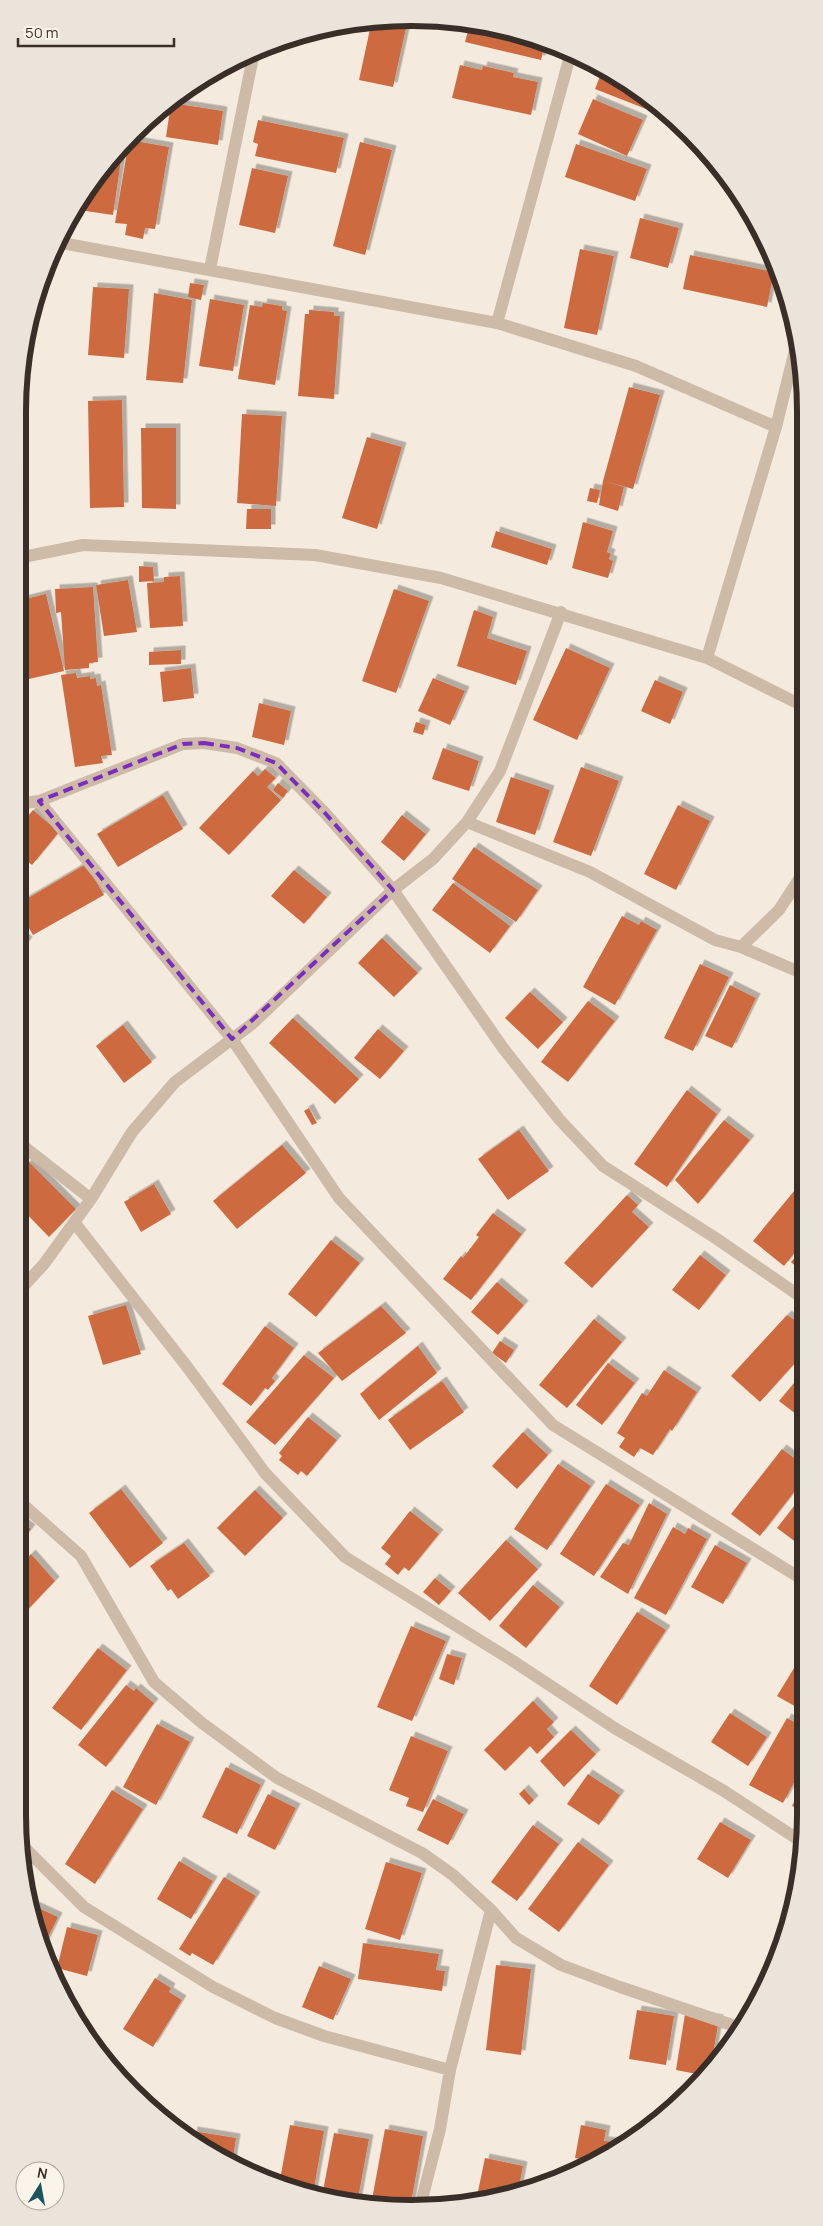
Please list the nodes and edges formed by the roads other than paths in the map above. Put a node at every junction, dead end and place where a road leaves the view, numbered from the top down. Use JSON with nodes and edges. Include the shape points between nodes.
{"nodes":[{"id":1,"x":569,"y":60,"type":"edge"},
{"id":2,"x":252,"y":61,"type":"edge"},
{"id":3,"x":65,"y":244,"type":"edge"},
{"id":4,"x":210,"y":269,"type":"junction"},
{"id":5,"x":497,"y":323,"type":"junction"},
{"id":6,"x":793,"y":359,"type":"edge"},
{"id":7,"x":776,"y":427,"type":"junction"},
{"id":8,"x":26,"y":556,"type":"edge"},
{"id":9,"x":561,"y":612,"type":"junction"},
{"id":10,"x":707,"y":658,"type":"junction"},
{"id":11,"x":797,"y":703,"type":"edge"},
{"id":12,"x":40,"y":802,"type":"junction"},
{"id":13,"x":26,"y":803,"type":"edge"},
{"id":14,"x":467,"y":822,"type":"junction"},
{"id":15,"x":797,"y":882,"type":"edge"},
{"id":16,"x":393,"y":890,"type":"junction"},
{"id":17,"x":741,"y":948,"type":"junction"},
{"id":18,"x":797,"y":971,"type":"edge"},
{"id":19,"x":232,"y":1039,"type":"junction"},
{"id":20,"x":26,"y":1148,"type":"edge"},
{"id":21,"x":91,"y":1199,"type":"junction"},
{"id":22,"x":74,"y":1222,"type":"junction"},
{"id":23,"x":26,"y":1283,"type":"edge"},
{"id":24,"x":797,"y":1294,"type":"edge"},
{"id":25,"x":26,"y":1507,"type":"edge"},
{"id":26,"x":797,"y":1576,"type":"edge"},
{"id":27,"x":796,"y":1838,"type":"edge"},
{"id":28,"x":28,"y":1851,"type":"edge"},
{"id":29,"x":491,"y":1910,"type":"junction"},
{"id":30,"x":734,"y":2026,"type":"edge"},
{"id":31,"x":450,"y":2070,"type":"junction"},
{"id":32,"x":422,"y":2200,"type":"edge"}],
"edges":[{"from":1,"to":5,"type":"street"},
{"from":2,"to":4,"type":"street"},
{"from":3,"to":4,"type":"street"},
{"from":4,"to":5,"type":"street"},
{"from":5,"to":7,"type":"street","via":[[636,366]]},
{"from":6,"to":7,"type":"street"},
{"from":7,"to":10,"type":"street"},
{"from":8,"to":9,"type":"street","via":[[83,545],[315,555],[441,578]]},
{"from":9,"to":10,"type":"street"},
{"from":9,"to":14,"type":"street","via":[[500,771]]},
{"from":10,"to":11,"type":"street"},
{"from":12,"to":13,"type":"street"},
{"from":12,"to":16,"type":"street","via":[[183,744],[204,743],[237,748],[276,763]]},
{"from":12,"to":19,"type":"street"},
{"from":14,"to":16,"type":"street","via":[[433,859]]},
{"from":14,"to":17,"type":"street","via":[[590,872],[715,940]]},
{"from":15,"to":17,"type":"street","via":[[779,910]]},
{"from":16,"to":19,"type":"street","via":[[252,1024]]},
{"from":16,"to":24,"type":"street","via":[[503,1048],[559,1119],[603,1166]]},
{"from":17,"to":18,"type":"street"},
{"from":19,"to":21,"type":"street","via":[[175,1082],[154,1105],[132,1132]]},
{"from":19,"to":26,"type":"street","via":[[338,1198],[553,1425]]},
{"from":20,"to":21,"type":"street"},
{"from":21,"to":22,"type":"street"},
{"from":22,"to":23,"type":"street"},
{"from":22,"to":27,"type":"street","via":[[265,1473],[345,1557],[616,1729],[724,1791]]},
{"from":25,"to":29,"type":"street","via":[[81,1556],[154,1682],[202,1723],[278,1778],[422,1853],[453,1875]]},
{"from":28,"to":31,"type":"street","via":[[84,1908],[213,1986],[275,2018],[324,2036]]},
{"from":29,"to":30,"type":"street","via":[[516,1938],[561,1965]]},
{"from":29,"to":31,"type":"street"},
{"from":31,"to":32,"type":"street","via":[[440,2129]]}]}
